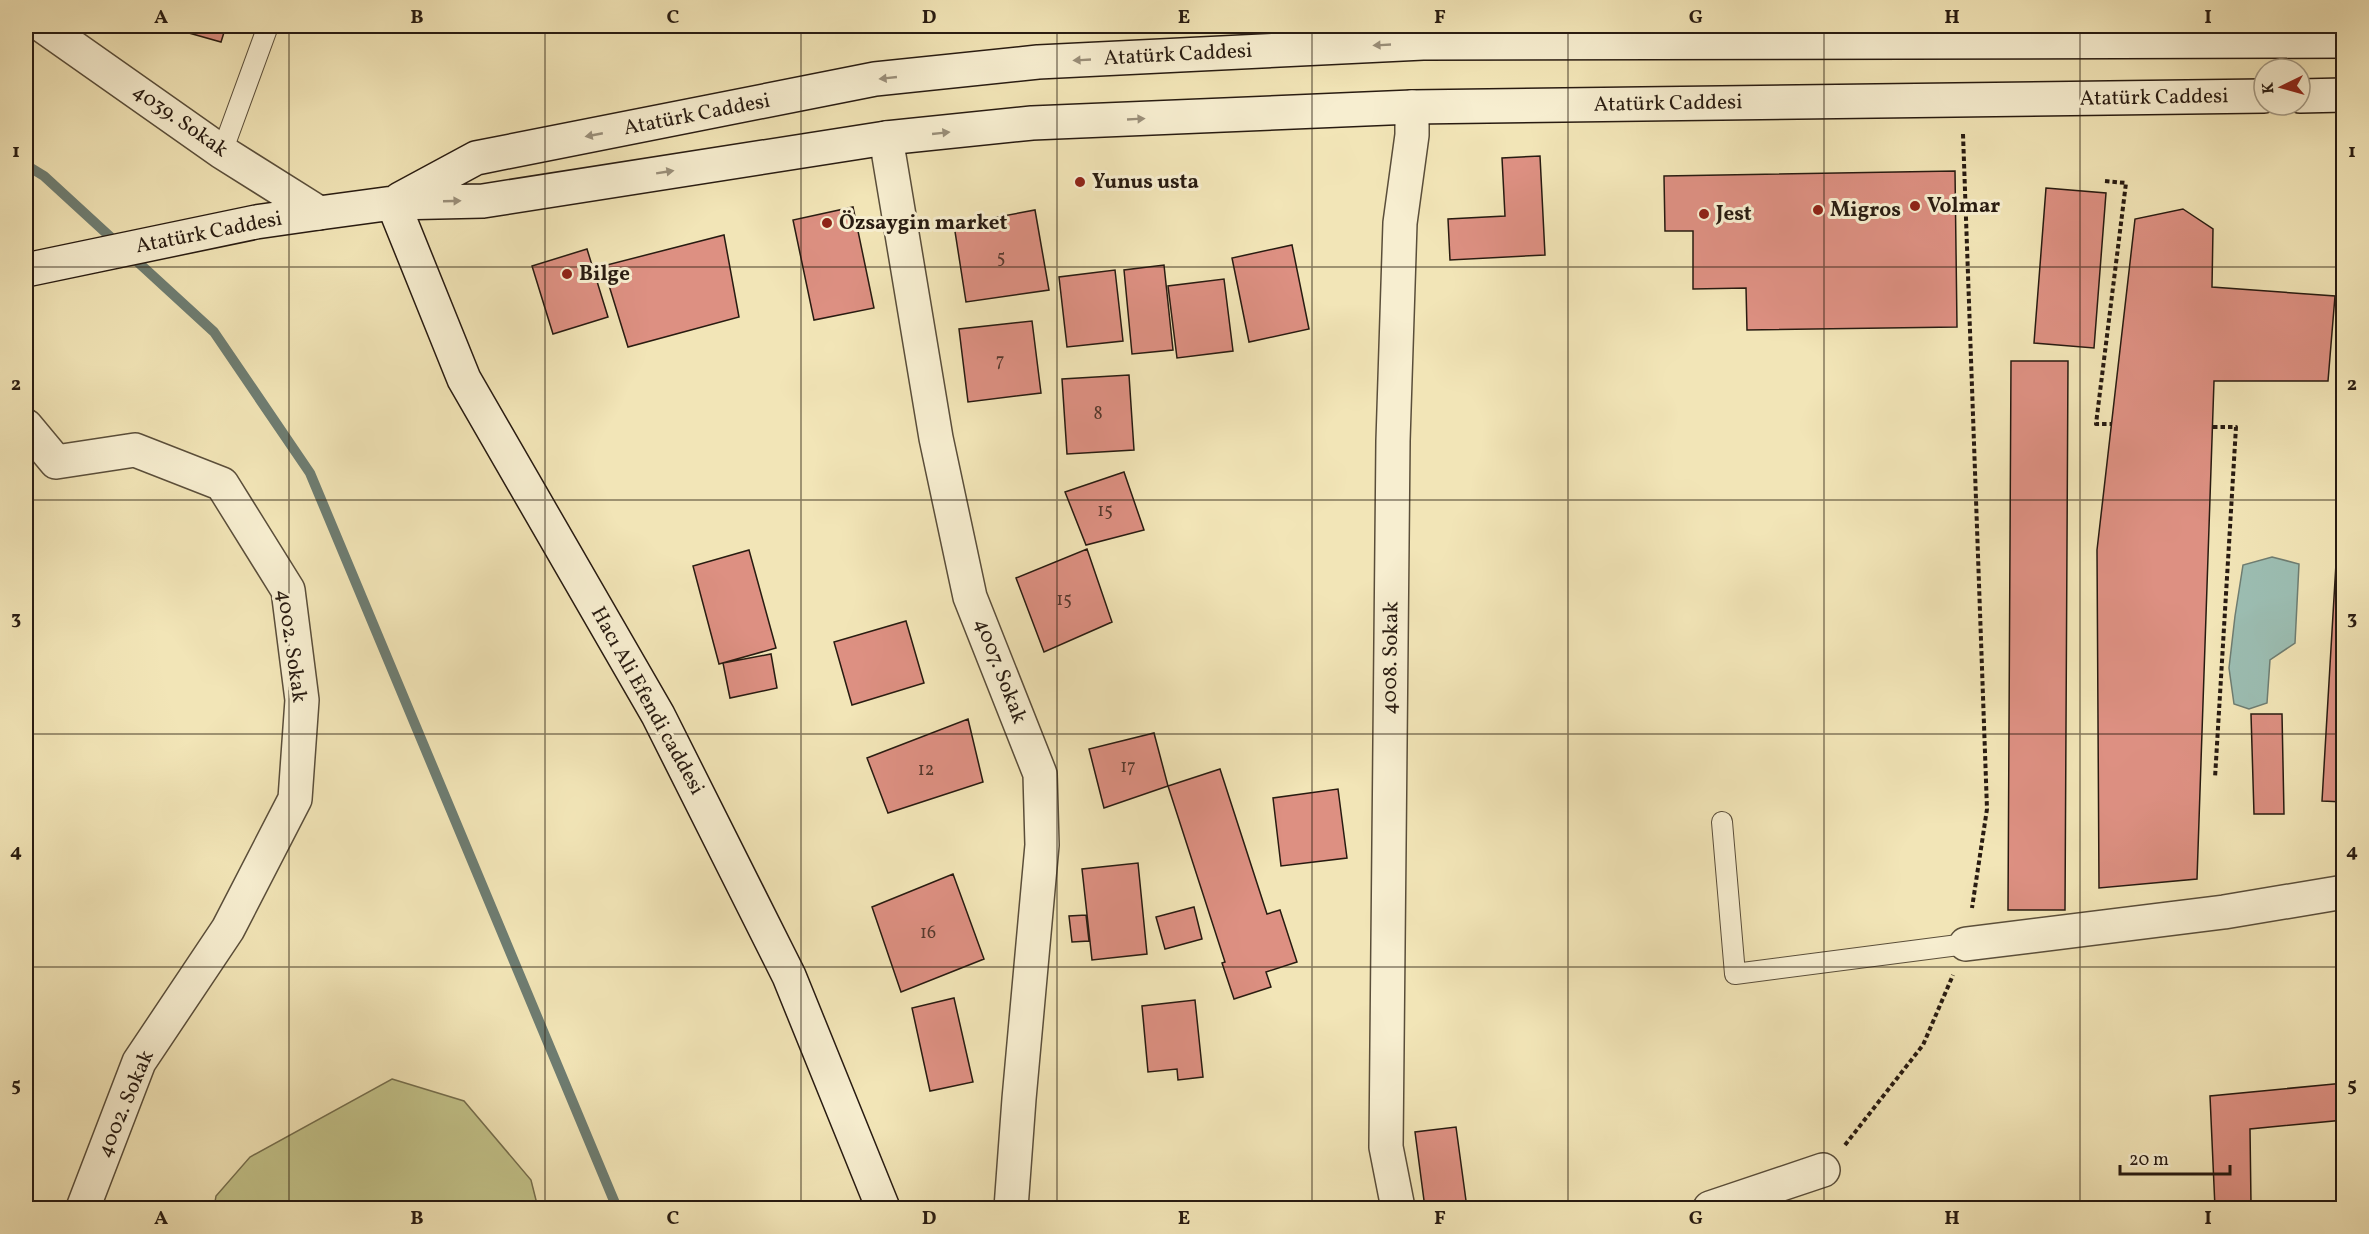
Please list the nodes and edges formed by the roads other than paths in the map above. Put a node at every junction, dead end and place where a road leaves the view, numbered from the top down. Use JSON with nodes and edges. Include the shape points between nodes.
{"nodes":[{"id":1,"x":43,"y":26,"type":"edge"},
{"id":2,"x":268,"y":26,"type":"edge"},
{"id":3,"x":1425,"y":34,"type":"edge"},
{"id":4,"x":2343,"y":41,"type":"edge"},
{"id":5,"x":2343,"y":95,"type":"edge"},
{"id":6,"x":2252,"y":96,"type":"edge"},
{"id":7,"x":2312,"y":96,"type":"edge"},
{"id":8,"x":1412,"y":107,"type":"junction"},
{"id":9,"x":886,"y":138,"type":"junction"},
{"id":10,"x":222,"y":152,"type":"junction"},
{"id":11,"x":393,"y":203,"type":"junction"},
{"id":12,"x":319,"y":213,"type":"junction"},
{"id":13,"x":31,"y":268,"type":"edge"},
{"id":14,"x":26,"y":426,"type":"edge"},
{"id":15,"x":1722,"y":822,"type":"dead end"},
{"id":16,"x":2343,"y":892,"type":"edge"},
{"id":17,"x":1966,"y":944,"type":"joint"},
{"id":18,"x":1823,"y":1170,"type":"road end"},
{"id":19,"x":83,"y":1209,"type":"edge"},
{"id":20,"x":884,"y":1209,"type":"edge"},
{"id":21,"x":1011,"y":1209,"type":"edge"},
{"id":22,"x":1398,"y":1209,"type":"edge"},
{"id":23,"x":1710,"y":1209,"type":"edge"}],
"edges":[{"from":1,"to":10,"type":"street","name":"4039. Sokak"},
{"from":2,"to":10,"type":"lane"},
{"from":3,"to":4,"type":"street","name":"Atatürk Caddesi"},
{"from":3,"to":11,"type":"street","name":"Atatürk Caddesi","one_way":true,"via":[[1038,62],[875,79],[476,158]]},
{"from":5,"to":7,"type":"street"},
{"from":6,"to":8,"type":"street","name":"Atatürk Caddesi"},
{"from":9,"to":8,"type":"street","name":"Atatürk Caddesi","one_way":true,"via":[[1032,123]]},
{"from":8,"to":22,"type":"street","name":"4008. Sokak","via":[[1400,223],[1393,441],[1386,1147]]},
{"from":11,"to":9,"type":"street","name":"Atatürk Caddesi","one_way":true,"via":[[483,201]]},
{"from":9,"to":21,"type":"street","name":"4007. Sokak","via":[[936,438],[970,597],[1040,774],[1042,845]]},
{"from":10,"to":12,"type":"street","name":"4039. Sokak"},
{"from":11,"to":12,"type":"street","name":"Atatürk Caddesi"},
{"from":11,"to":20,"type":"street","name":"Hacı Ali Efendi caddesi","via":[[464,379],[658,715],[783,966]]},
{"from":12,"to":13,"type":"street","name":"Atatürk Caddesi"},
{"from":14,"to":19,"type":"street","name":"4002. Sokak","via":[[56,462],[135,450],[222,484],[288,590],[302,700],[295,799],[228,929],[139,1062]]},
{"from":15,"to":17,"type":"lane","via":[[1735,974]]},
{"from":16,"to":17,"type":"street","via":[[2224,912]]},
{"from":18,"to":23,"type":"street"}]}
